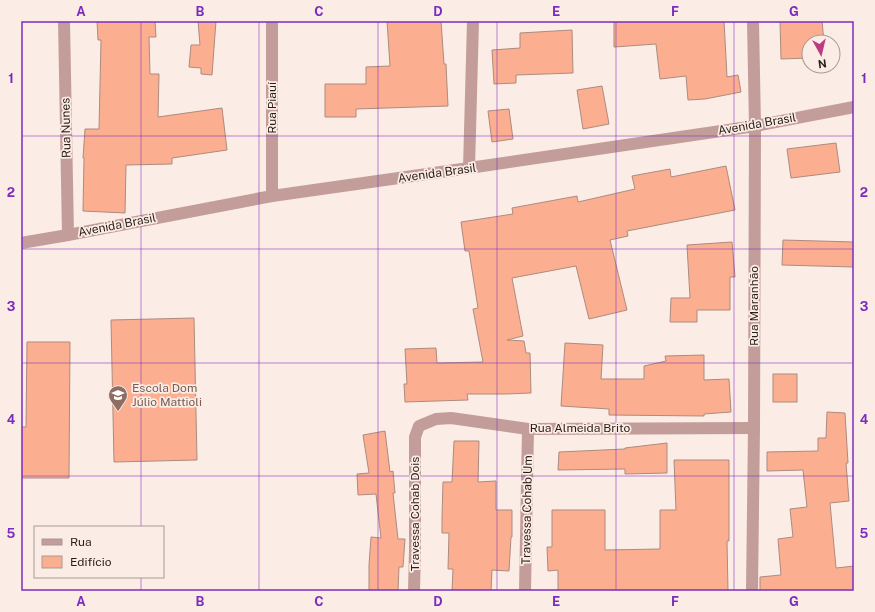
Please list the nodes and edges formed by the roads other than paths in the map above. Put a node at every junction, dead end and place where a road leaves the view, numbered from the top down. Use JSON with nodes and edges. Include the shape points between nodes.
{"nodes":[{"id":1,"x":64,"y":21,"type":"edge"},
{"id":2,"x":272,"y":21,"type":"edge"},
{"id":3,"x":473,"y":21,"type":"edge"},
{"id":4,"x":753,"y":21,"type":"edge"},
{"id":5,"x":854,"y":107,"type":"edge"},
{"id":6,"x":755,"y":126,"type":"junction"},
{"id":7,"x":469,"y":168,"type":"junction"},
{"id":8,"x":272,"y":196,"type":"junction"},
{"id":9,"x":68,"y":235,"type":"junction"},
{"id":10,"x":21,"y":243,"type":"edge"},
{"id":11,"x":754,"y":428,"type":"junction"},
{"id":12,"x":528,"y":429,"type":"junction"},
{"id":13,"x":415,"y":437,"type":"joint"},
{"id":14,"x":414,"y":591,"type":"edge"},
{"id":15,"x":525,"y":591,"type":"edge"},
{"id":16,"x":752,"y":591,"type":"edge"}],
"edges":[{"from":1,"to":9,"type":"street","name":"Rua Nunes"},
{"from":2,"to":8,"type":"street","name":"Rua Piauí"},
{"from":3,"to":7,"type":"street"},
{"from":4,"to":6,"type":"street","name":"Rua Maranhão"},
{"from":5,"to":6,"type":"street","name":"Avenida Brasil"},
{"from":6,"to":7,"type":"street","name":"Avenida Brasil"},
{"from":6,"to":11,"type":"street","name":"Rua Maranhão"},
{"from":7,"to":8,"type":"street","name":"Avenida Brasil"},
{"from":8,"to":9,"type":"street","name":"Avenida Brasil"},
{"from":9,"to":10,"type":"street","name":"Avenida Brasil"},
{"from":11,"to":12,"type":"street","name":"Rua Almeida Brito"},
{"from":11,"to":16,"type":"street","name":"Rua Maranhão"},
{"from":12,"to":13,"type":"street","name":"Rua Almeida Brito","via":[[436,418],[419,426]]},
{"from":12,"to":15,"type":"street","name":"Travessa Cohab Um"},
{"from":13,"to":14,"type":"street","name":"Travessa Cohab Dois"}]}
